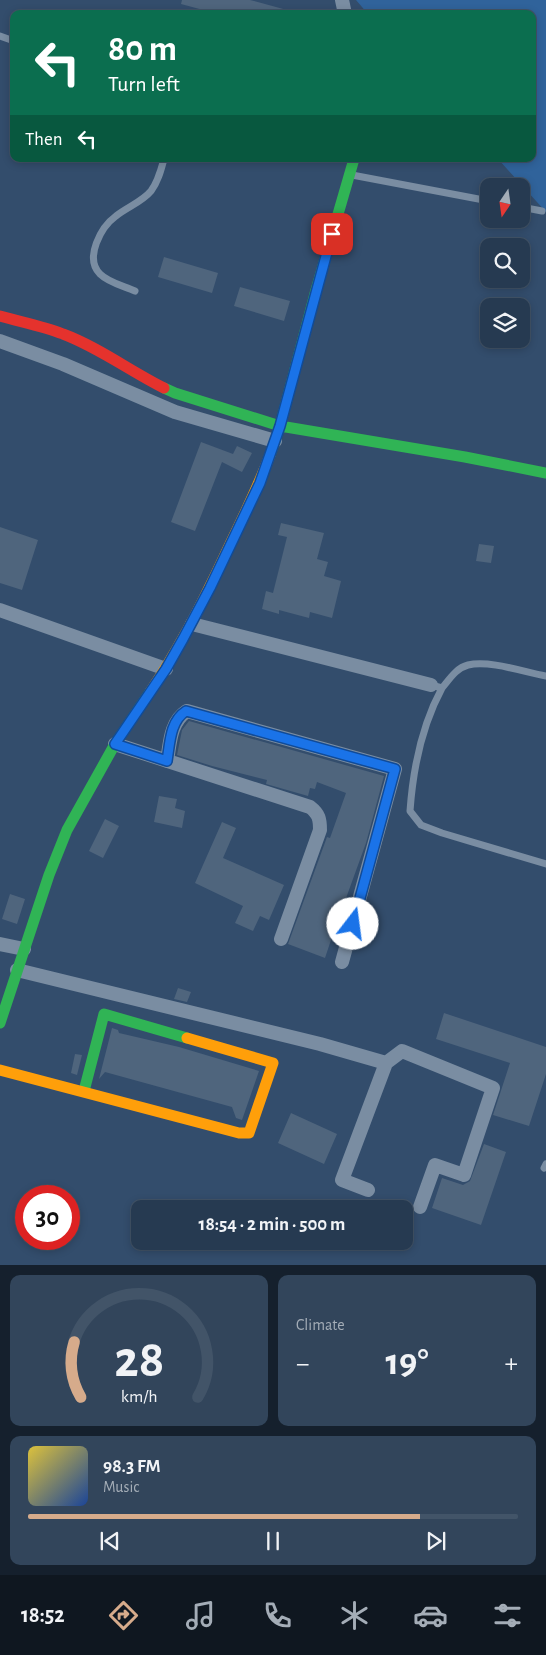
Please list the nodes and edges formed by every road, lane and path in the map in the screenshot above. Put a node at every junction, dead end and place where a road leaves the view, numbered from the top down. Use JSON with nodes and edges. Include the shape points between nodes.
{"nodes":[{"id":1,"x":163,"y":162,"type":"edge"},
{"id":2,"x":353,"y":162,"type":"edge"},
{"id":3,"x":349,"y":174,"type":"junction"},
{"id":4,"x":480,"y":199,"type":"edge"},
{"id":5,"x":530,"y":209,"type":"edge"},
{"id":6,"x":542,"y":211,"type":"dead end"},
{"id":7,"x":135,"y":291,"type":"dead end"},
{"id":8,"x":0,"y":316,"type":"edge"},
{"id":9,"x":0,"y":341,"type":"edge"},
{"id":10,"x":280,"y":426,"type":"junction"},
{"id":11,"x":275,"y":441,"type":"junction"},
{"id":12,"x":546,"y":473,"type":"edge"},
{"id":13,"x":0,"y":610,"type":"edge"},
{"id":14,"x":192,"y":624,"type":"junction"},
{"id":15,"x":166,"y":669,"type":"junction"},
{"id":16,"x":546,"y":676,"type":"edge"},
{"id":17,"x":437,"y":687,"type":"junction"},
{"id":18,"x":115,"y":744,"type":"junction"},
{"id":19,"x":167,"y":761,"type":"junction"},
{"id":20,"x":546,"y":864,"type":"edge"},
{"id":21,"x":281,"y":939,"type":"dead end"},
{"id":22,"x":0,"y":944,"type":"edge"},
{"id":23,"x":24,"y":950,"type":"junction"},
{"id":24,"x":342,"y":962,"type":"dead end"},
{"id":25,"x":17,"y":970,"type":"junction"},
{"id":26,"x":6,"y":985,"type":"edge"},
{"id":27,"x":0,"y":1023,"type":"edge"},
{"id":28,"x":386,"y":1063,"type":"junction"},
{"id":29,"x":0,"y":1070,"type":"edge"},
{"id":30,"x":84,"y":1091,"type":"junction"},
{"id":31,"x":368,"y":1190,"type":"dead end"},
{"id":32,"x":420,"y":1207,"type":"dead end"}],
"edges":[{"from":1,"to":7,"type":"lane","via":[[150,192],[114,217],[95,250],[95,267],[100,274]]},
{"from":2,"to":3,"type":"street"},
{"from":3,"to":4,"type":"lane"},
{"from":3,"to":10,"type":"street"},
{"from":5,"to":6,"type":"lane"},
{"from":8,"to":10,"type":"street","via":[[63,334],[175,393]]},
{"from":9,"to":11,"type":"street","via":[[175,412]]},
{"from":10,"to":11,"type":"street"},
{"from":10,"to":12,"type":"street"},
{"from":11,"to":14,"type":"street","via":[[260,483]]},
{"from":13,"to":15,"type":"street"},
{"from":14,"to":15,"type":"street"},
{"from":14,"to":17,"type":"street"},
{"from":15,"to":18,"type":"street"},
{"from":16,"to":17,"type":"lane","via":[[486,664],[467,665]]},
{"from":17,"to":20,"type":"lane","via":[[425,727],[410,811],[421,825]]},
{"from":18,"to":19,"type":"street"},
{"from":18,"to":23,"type":"street","via":[[67,830]]},
{"from":19,"to":21,"type":"street","via":[[310,806],[318,813],[320,830]]},
{"from":19,"to":24,"type":"street","via":[[174,723],[186,711],[395,769]]},
{"from":22,"to":23,"type":"street"},
{"from":23,"to":25,"type":"street"},
{"from":25,"to":26,"type":"street"},
{"from":25,"to":28,"type":"street"},
{"from":26,"to":27,"type":"street"},
{"from":28,"to":31,"type":"street","via":[[342,1180]]},
{"from":28,"to":32,"type":"street","via":[[402,1051],[493,1088],[464,1175],[435,1165]]},
{"from":29,"to":30,"type":"street"},
{"from":30,"to":30,"type":"street","via":[[238,1133],[249,1133],[273,1064],[104,1014]]}]}
